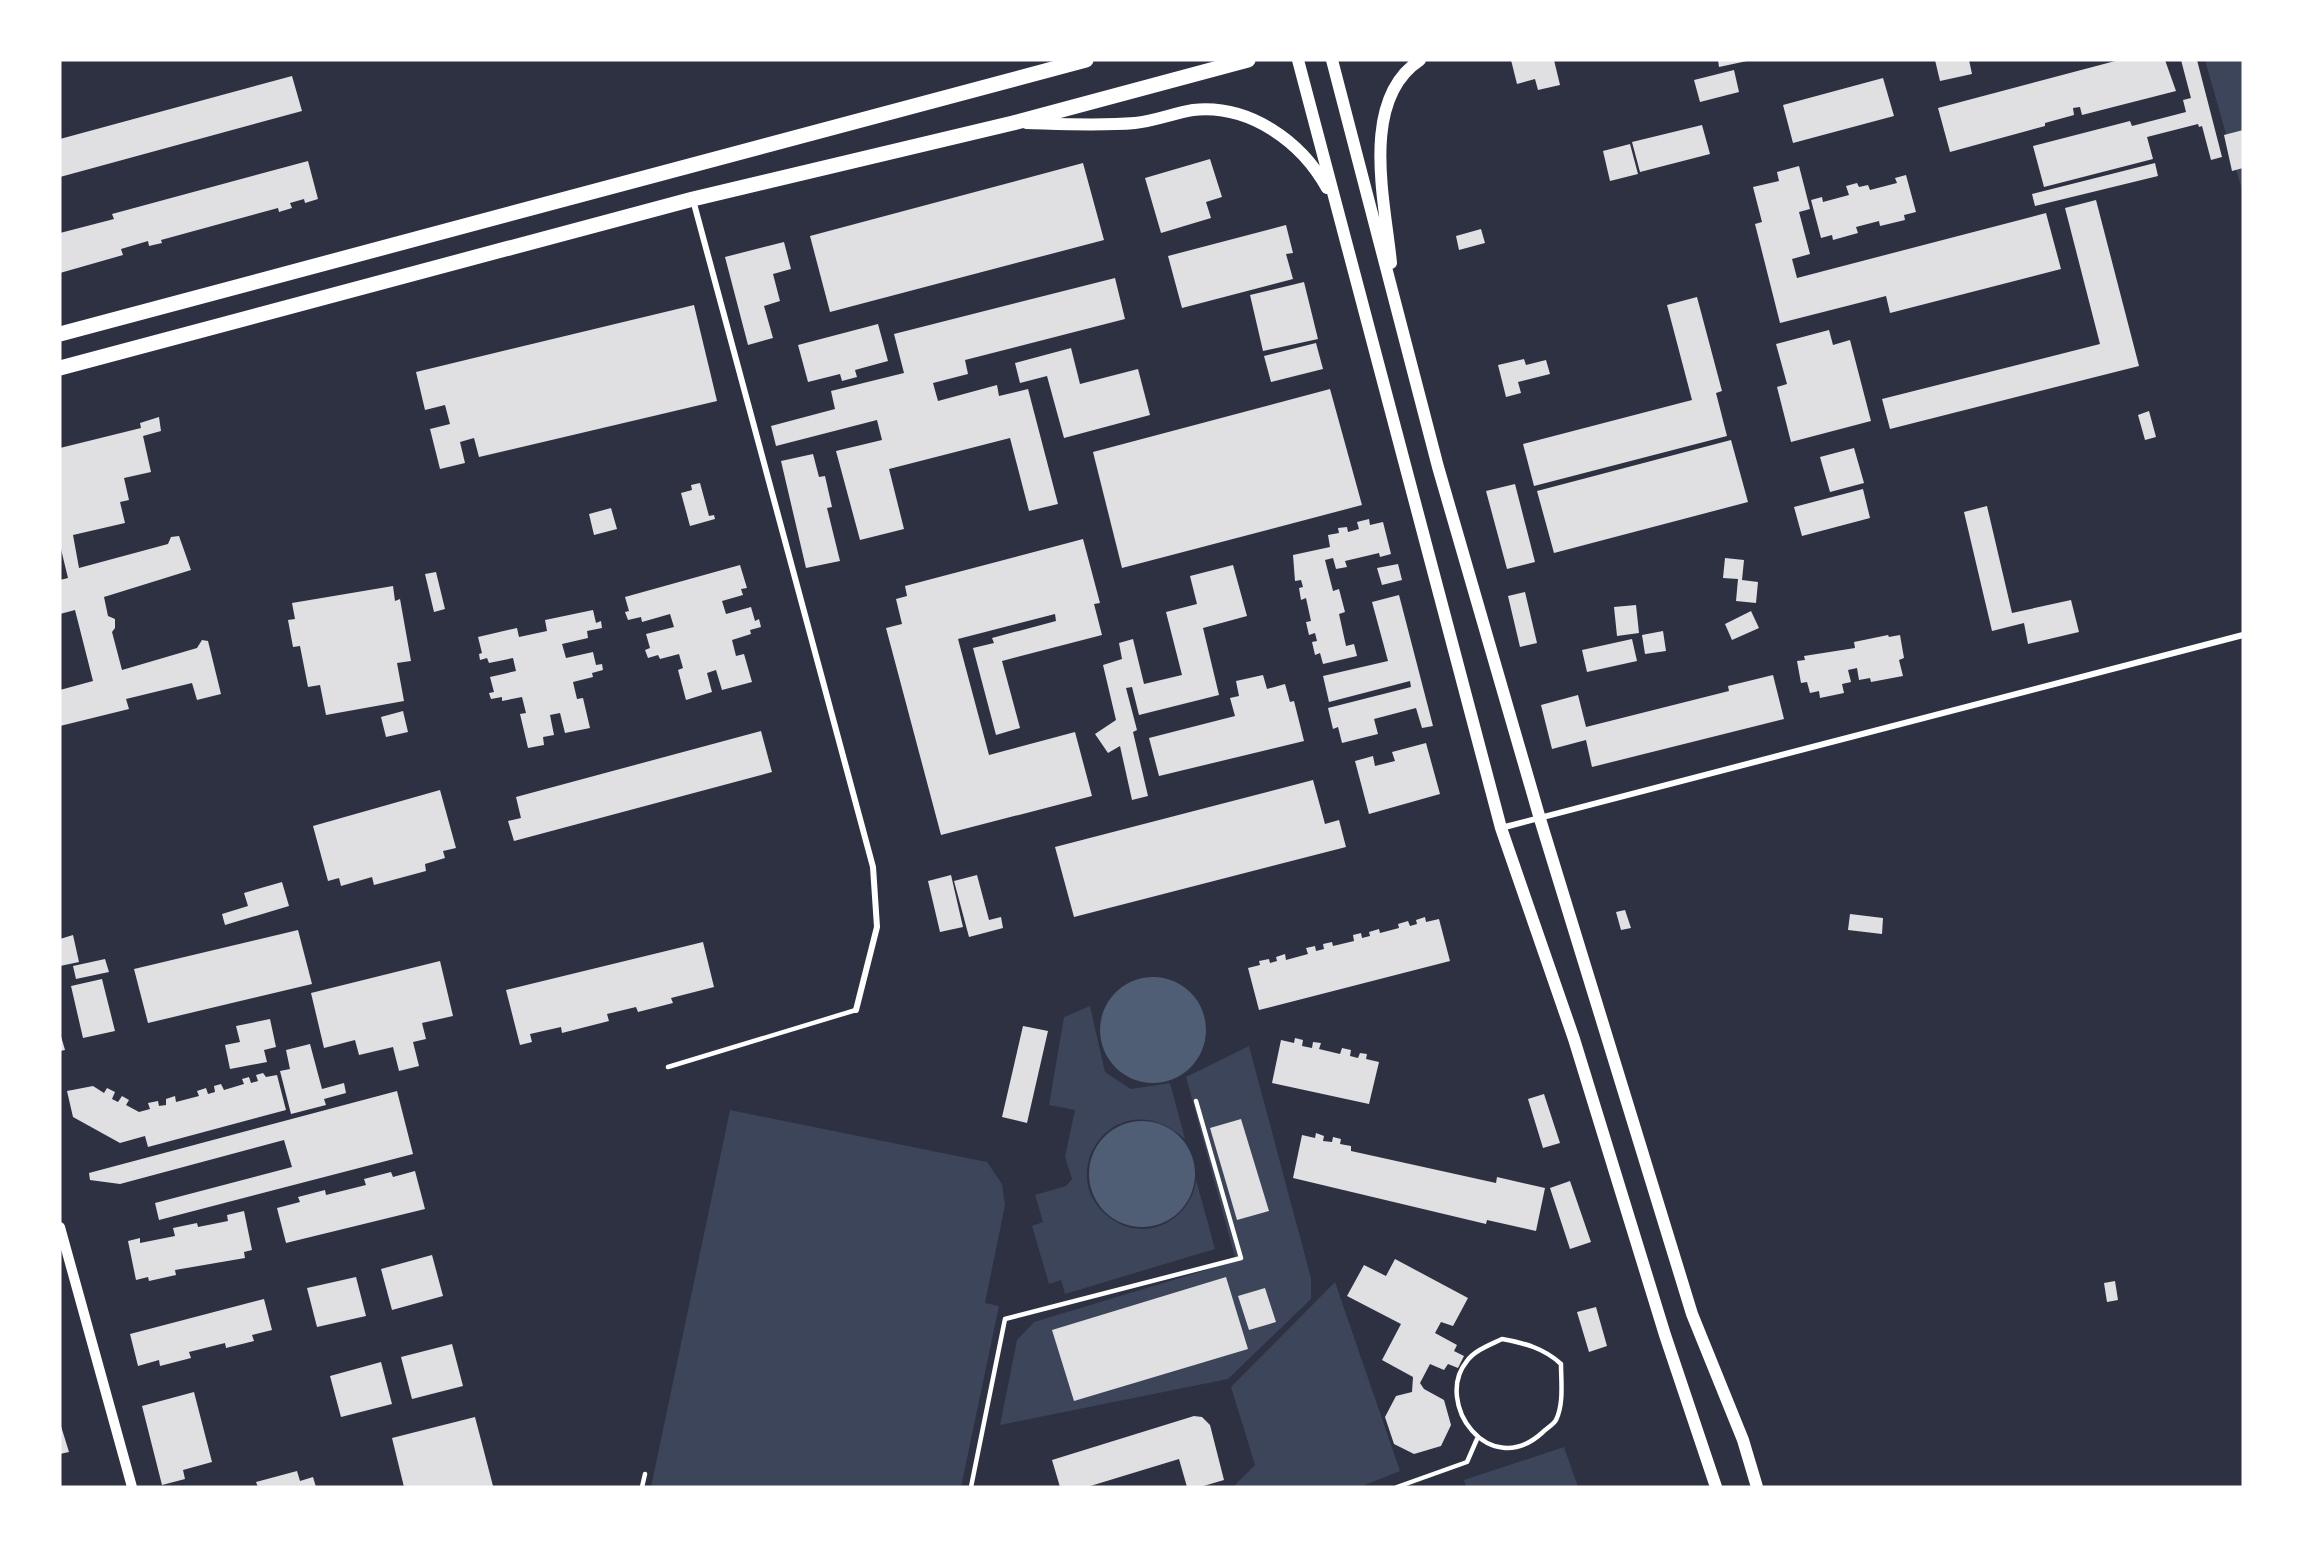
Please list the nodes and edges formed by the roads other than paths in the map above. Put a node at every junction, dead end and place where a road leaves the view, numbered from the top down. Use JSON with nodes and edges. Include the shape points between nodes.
{"nodes":[{"id":1,"x":1086,"y":60,"type":"edge"},
{"id":2,"x":1248,"y":60,"type":"edge"},
{"id":3,"x":1298,"y":60,"type":"edge"},
{"id":4,"x":1332,"y":60,"type":"edge"},
{"id":5,"x":1420,"y":60,"type":"edge"},
{"id":6,"x":1070,"y":63,"type":"edge"},
{"id":7,"x":1013,"y":123,"type":"junction"},
{"id":8,"x":693,"y":199,"type":"junction"},
{"id":9,"x":1337,"y":204,"type":"junction"},
{"id":10,"x":1395,"y":303,"type":"junction"},
{"id":11,"x":60,"y":334,"type":"edge"},
{"id":12,"x":60,"y":368,"type":"edge"},
{"id":13,"x":2243,"y":635,"type":"edge"},
{"id":14,"x":1540,"y":819,"type":"junction"},
{"id":15,"x":1501,"y":828,"type":"junction"},
{"id":16,"x":856,"y":1010,"type":"joint"},
{"id":17,"x":668,"y":1067,"type":"dead end"},
{"id":18,"x":1196,"y":1101,"type":"dead end"},
{"id":19,"x":60,"y":1227,"type":"edge"},
{"id":20,"x":1477,"y":1439,"type":"junction"},
{"id":21,"x":645,"y":1474,"type":"dead end"},
{"id":22,"x":132,"y":1487,"type":"edge"},
{"id":23,"x":642,"y":1487,"type":"edge"},
{"id":24,"x":971,"y":1487,"type":"edge"},
{"id":25,"x":1397,"y":1487,"type":"edge"},
{"id":26,"x":1716,"y":1487,"type":"edge"},
{"id":27,"x":1757,"y":1487,"type":"edge"}],
"edges":[{"from":1,"to":6,"type":"main road"},
{"from":2,"to":7,"type":"main road"},
{"from":3,"to":9,"type":"main road"},
{"from":4,"to":10,"type":"main road"},
{"from":5,"to":10,"type":"main road","via":[[1398,78],[1382,128],[1381,163]]},
{"from":6,"to":11,"type":"main road"},
{"from":7,"to":8,"type":"main road"},
{"from":7,"to":9,"type":"main road","via":[[1109,125],[1139,123],[1193,110],[1228,110],[1264,125],[1302,152]]},
{"from":8,"to":12,"type":"main road"},
{"from":8,"to":16,"type":"street","via":[[873,867],[878,927]]},
{"from":9,"to":15,"type":"main road"},
{"from":10,"to":14,"type":"main road","via":[[1472,589]]},
{"from":13,"to":14,"type":"street"},
{"from":14,"to":15,"type":"street"},
{"from":14,"to":27,"type":"main road","via":[[1692,1314],[1743,1440]]},
{"from":15,"to":26,"type":"main road","via":[[1574,1039]]},
{"from":16,"to":17,"type":"lane"},
{"from":18,"to":24,"type":"lane","via":[[1241,1258],[1005,1319]]},
{"from":19,"to":22,"type":"street"},
{"from":20,"to":20,"type":"lane","via":[[1504,1449],[1532,1442],[1556,1420],[1561,1364],[1550,1354],[1502,1339],[1467,1361],[1455,1384],[1462,1415]]},
{"from":20,"to":25,"type":"lane","via":[[1467,1462]]},
{"from":21,"to":23,"type":"lane"}]}
